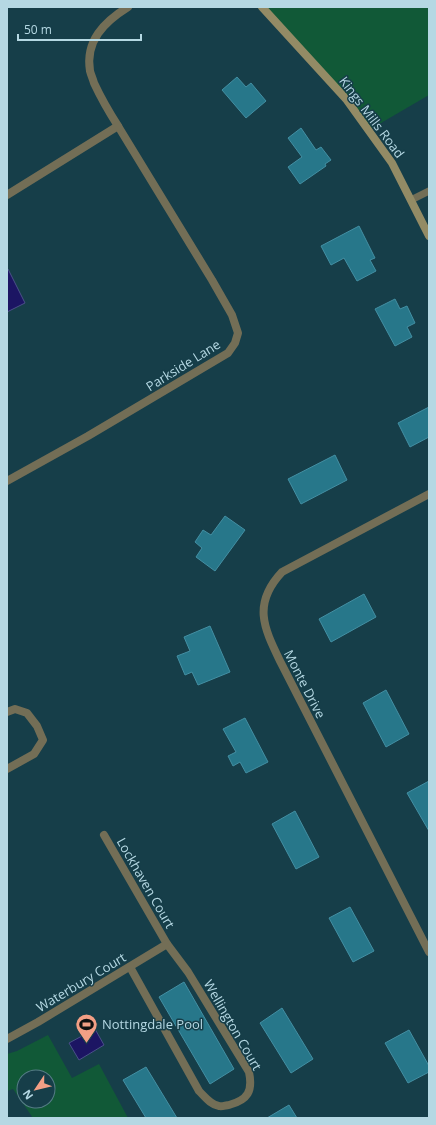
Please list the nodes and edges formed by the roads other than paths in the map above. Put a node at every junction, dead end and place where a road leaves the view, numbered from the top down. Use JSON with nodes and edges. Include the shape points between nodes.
{"nodes":[{"id":1,"x":128,"y":7,"type":"edge"},
{"id":2,"x":262,"y":7,"type":"edge"},
{"id":3,"x":118,"y":126,"type":"junction"},
{"id":4,"x":429,"y":191,"type":"edge"},
{"id":5,"x":7,"y":195,"type":"edge"},
{"id":6,"x":411,"y":200,"type":"junction"},
{"id":7,"x":429,"y":236,"type":"edge"},
{"id":8,"x":7,"y":481,"type":"edge"},
{"id":9,"x":429,"y":494,"type":"edge"},
{"id":10,"x":7,"y":712,"type":"edge"},
{"id":11,"x":7,"y":769,"type":"edge"},
{"id":12,"x":104,"y":835,"type":"dead end"},
{"id":13,"x":167,"y":944,"type":"junction"},
{"id":14,"x":429,"y":952,"type":"edge"},
{"id":15,"x":130,"y":967,"type":"junction"},
{"id":16,"x":7,"y":1039,"type":"edge"}],
"edges":[{"from":1,"to":3,"type":"street","name":"Parkside Lane","via":[[115,15],[96,34],[90,51],[90,72],[101,98]]},
{"from":2,"to":6,"type":"street","name":"Kings Mills Road","via":[[346,99],[392,163]]},
{"from":3,"to":5,"type":"street"},
{"from":3,"to":8,"type":"street","name":"Parkside Lane","via":[[232,315],[238,333],[235,343],[228,354]]},
{"from":4,"to":6,"type":"lane"},
{"from":6,"to":7,"type":"street","name":"Kings Mills Road"},
{"from":9,"to":14,"type":"street","name":"Monte Drive","via":[[282,572],[269,589],[263,618],[267,634],[280,662]]},
{"from":10,"to":11,"type":"street","via":[[15,709],[27,713],[44,740],[34,754]]},
{"from":12,"to":13,"type":"street","name":"Lockhaven Court"},
{"from":13,"to":15,"type":"street","name":"Waterbury Court"},
{"from":13,"to":15,"type":"street","name":"Wellington Court","via":[[188,972],[249,1072],[251,1084],[247,1095],[235,1103],[220,1107],[199,1091]]},
{"from":15,"to":16,"type":"street","name":"Waterbury Court"}]}
